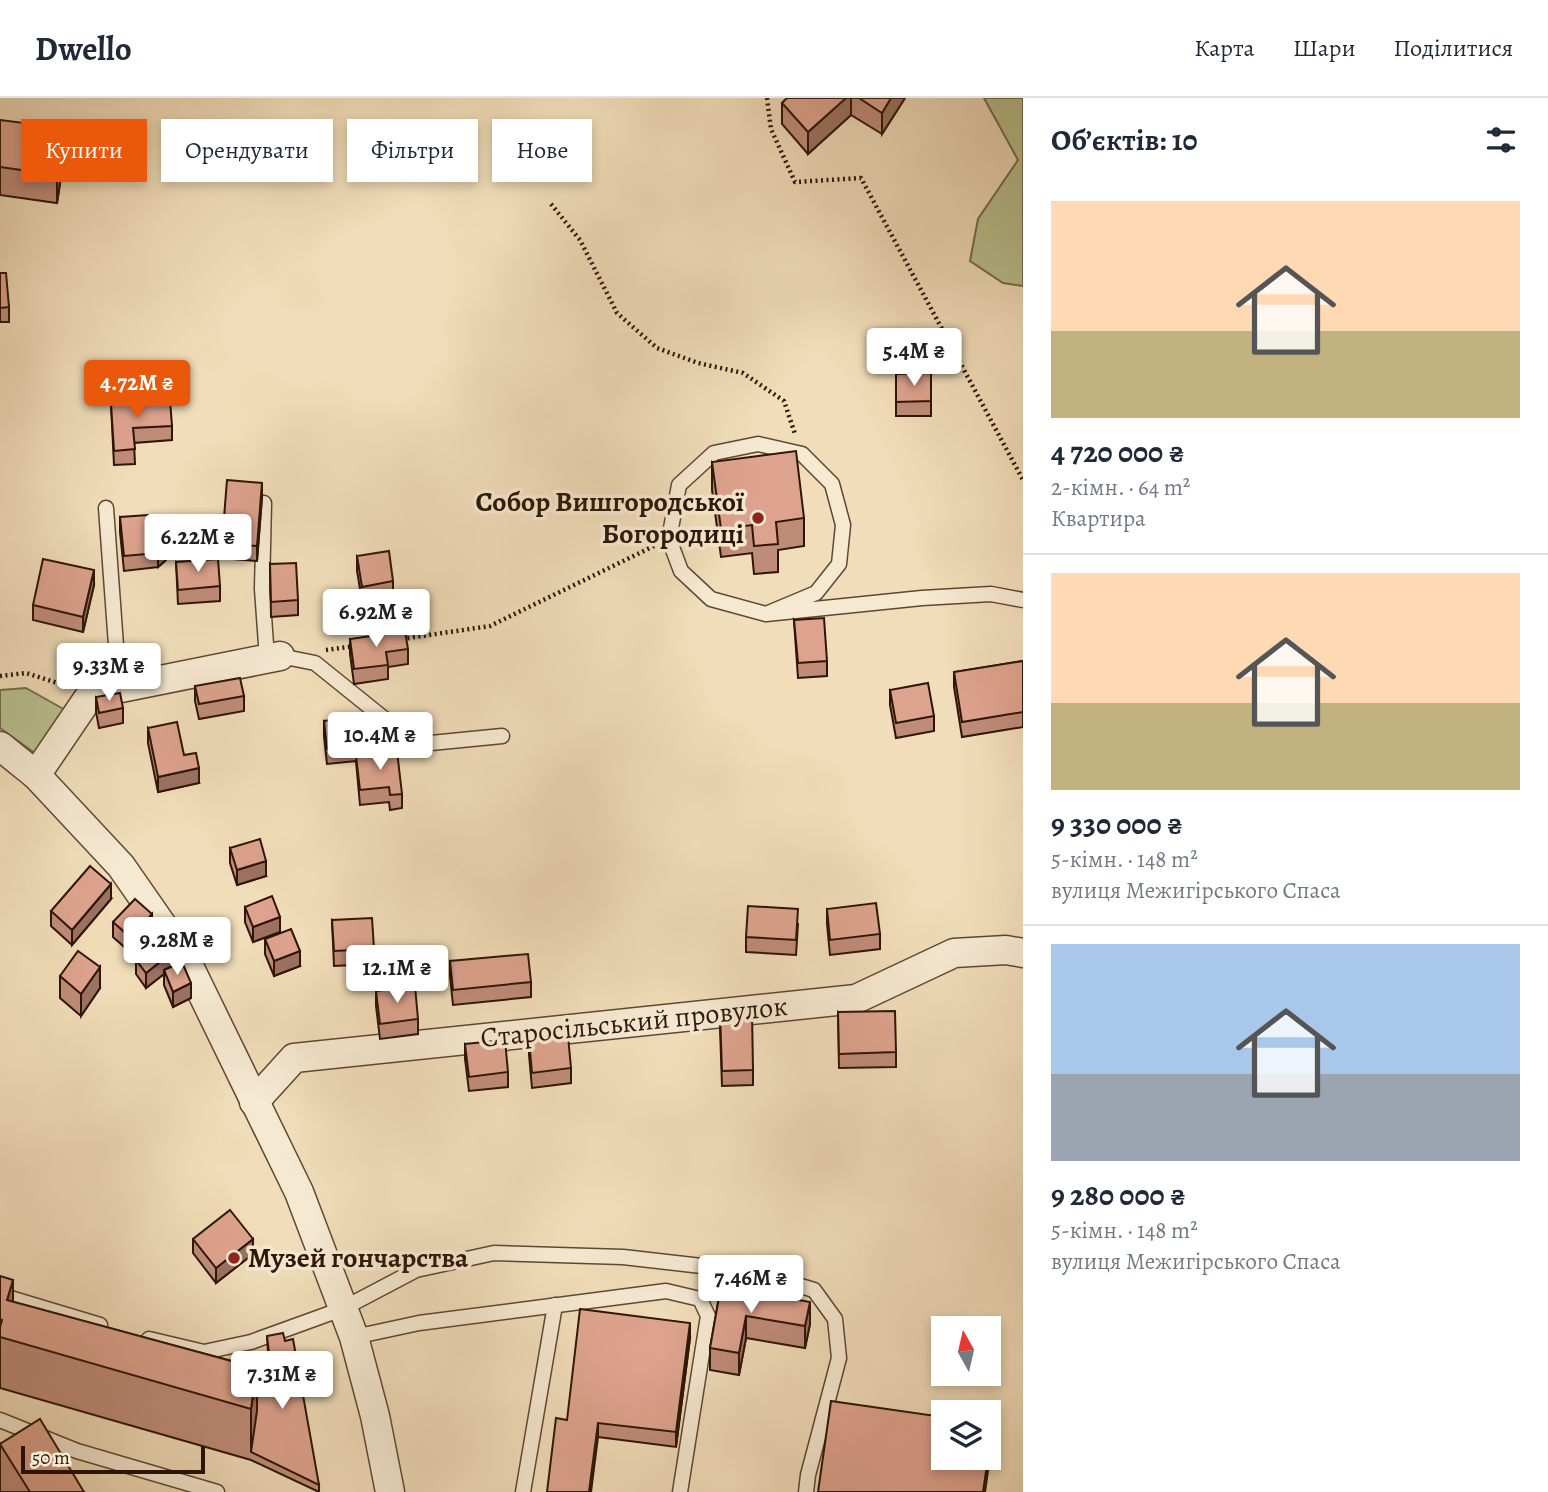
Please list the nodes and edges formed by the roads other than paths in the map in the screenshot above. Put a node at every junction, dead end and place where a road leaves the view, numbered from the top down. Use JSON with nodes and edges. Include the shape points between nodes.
{"nodes":[{"id":1,"x":264,"y":503,"type":"edge"},
{"id":2,"x":106,"y":508,"type":"dead end"},
{"id":3,"x":1023,"y":600,"type":"edge"},
{"id":4,"x":766,"y":614,"type":"junction"},
{"id":5,"x":274,"y":657,"type":"junction"},
{"id":6,"x":91,"y":694,"type":"junction"},
{"id":7,"x":502,"y":736,"type":"dead end"},
{"id":8,"x":0,"y":746,"type":"edge"},
{"id":9,"x":36,"y":775,"type":"junction"},
{"id":10,"x":1023,"y":953,"type":"edge"},
{"id":11,"x":254,"y":1102,"type":"junction"},
{"id":12,"x":0,"y":1295,"type":"edge"},
{"id":13,"x":555,"y":1306,"type":"junction"},
{"id":14,"x":342,"y":1309,"type":"junction"},
{"id":15,"x":100,"y":1325,"type":"edge"},
{"id":16,"x":140,"y":1337,"type":"edge"},
{"id":17,"x":354,"y":1337,"type":"junction"},
{"id":18,"x":0,"y":1420,"type":"edge"},
{"id":19,"x":217,"y":1492,"type":"edge"},
{"id":20,"x":390,"y":1492,"type":"edge"},
{"id":21,"x":523,"y":1492,"type":"edge"},
{"id":22,"x":680,"y":1492,"type":"edge"},
{"id":23,"x":806,"y":1492,"type":"edge"}],
"edges":[{"from":1,"to":5,"type":"lane","via":[[262,589]]},
{"from":2,"to":6,"type":"lane","via":[[117,659]]},
{"from":3,"to":4,"type":"lane","via":[[963,595]]},
{"from":4,"to":4,"type":"lane","via":[[816,593],[839,564],[843,525],[832,484],[802,454],[758,444],[714,453],[679,485],[669,539],[681,571],[710,599]]},
{"from":5,"to":6,"type":"street"},
{"from":5,"to":7,"type":"lane","via":[[316,663],[397,729],[431,743]]},
{"from":6,"to":9,"type":"street"},
{"from":8,"to":9,"type":"street"},
{"from":9,"to":11,"type":"street","via":[[121,866],[185,958]]},
{"from":10,"to":11,"type":"street","name":"Старосільський провулок","via":[[954,953],[856,999],[294,1058]]},
{"from":11,"to":14,"type":"street","via":[[299,1192]]},
{"from":12,"to":15,"type":"lane"},
{"from":13,"to":17,"type":"lane","via":[[419,1323]]},
{"from":13,"to":21,"type":"lane"},
{"from":13,"to":22,"type":"lane","via":[[666,1291],[700,1299],[708,1316]]},
{"from":14,"to":16,"type":"lane","via":[[251,1342],[204,1352]]},
{"from":14,"to":17,"type":"street"},
{"from":14,"to":23,"type":"lane","via":[[416,1270],[494,1253],[623,1257],[754,1272],[814,1290],[835,1319],[839,1358]]},
{"from":17,"to":20,"type":"street"},
{"from":18,"to":19,"type":"lane","via":[[78,1451]]}]}
